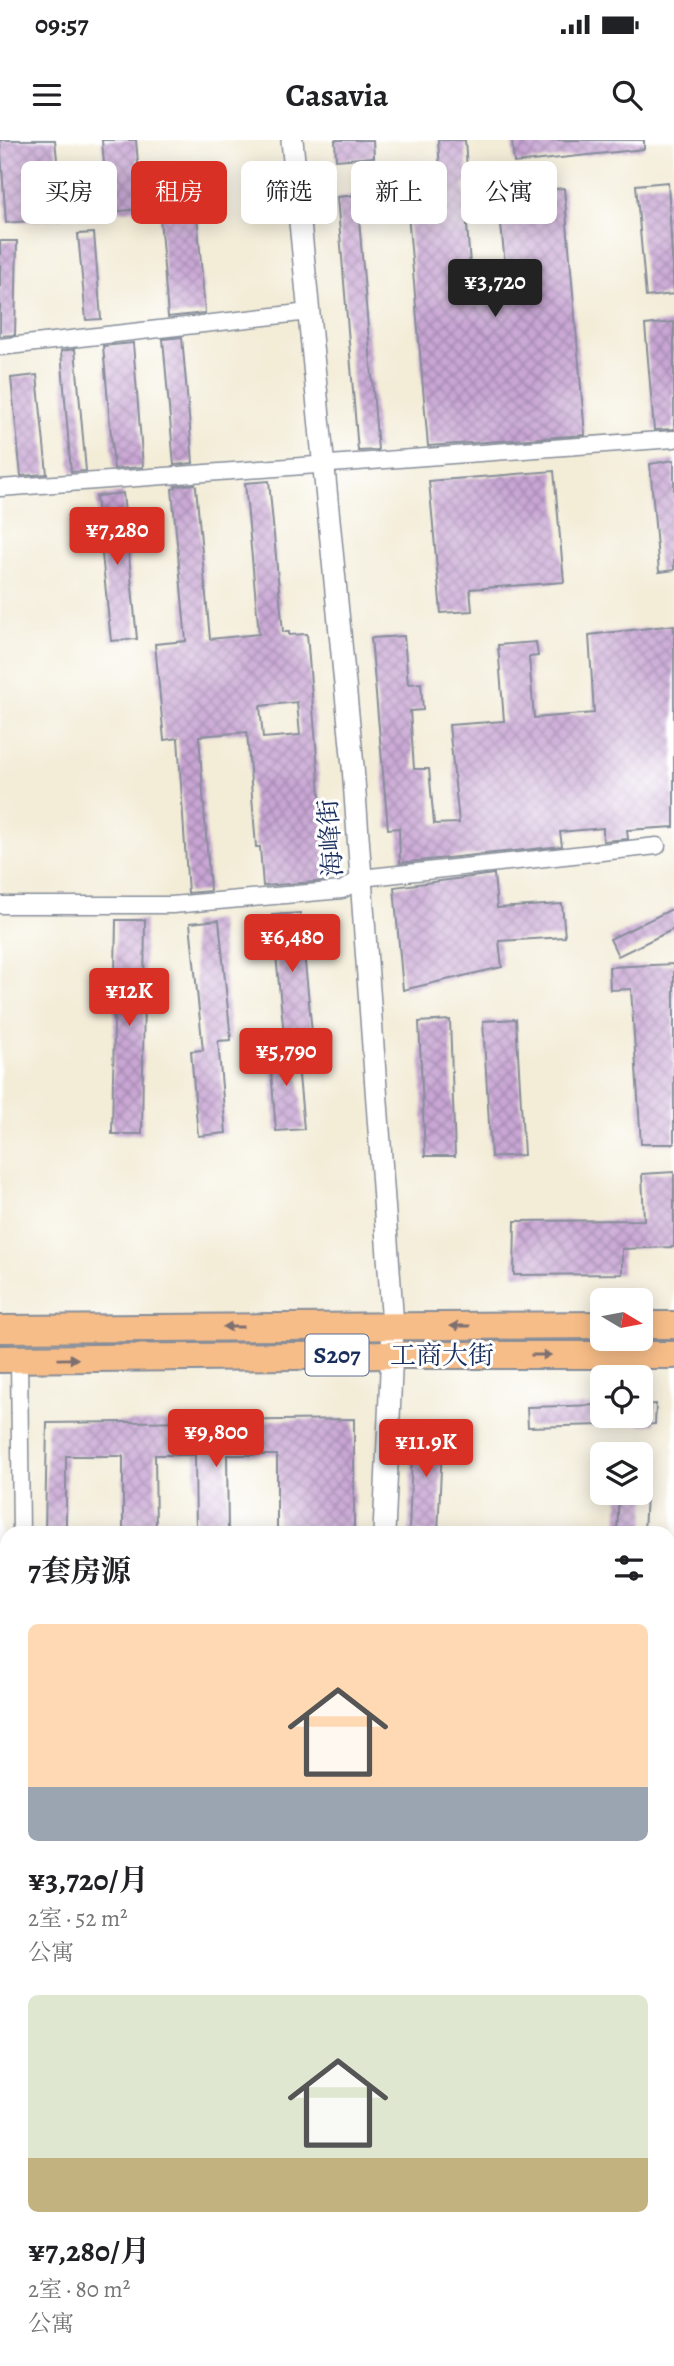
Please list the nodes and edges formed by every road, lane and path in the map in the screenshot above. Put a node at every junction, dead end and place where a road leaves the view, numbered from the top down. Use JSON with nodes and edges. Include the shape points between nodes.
{"nodes":[{"id":1,"x":292,"y":140,"type":"edge"},
{"id":2,"x":309,"y":312,"type":"junction"},
{"id":3,"x":0,"y":347,"type":"edge"},
{"id":4,"x":674,"y":439,"type":"edge"},
{"id":5,"x":324,"y":465,"type":"junction"},
{"id":6,"x":0,"y":488,"type":"edge"},
{"id":7,"x":657,"y":846,"type":"dead end"},
{"id":8,"x":361,"y":878,"type":"junction"},
{"id":9,"x":0,"y":905,"type":"edge"},
{"id":10,"x":590,"y":1325,"type":"edge"},
{"id":11,"x":653,"y":1325,"type":"edge"},
{"id":12,"x":674,"y":1325,"type":"edge"},
{"id":13,"x":393,"y":1326,"type":"junction"},
{"id":14,"x":0,"y":1329,"type":"edge"},
{"id":15,"x":392,"y":1355,"type":"junction"},
{"id":16,"x":674,"y":1355,"type":"edge"},
{"id":17,"x":9,"y":1359,"type":"edge"},
{"id":18,"x":21,"y":1526,"type":"edge"},
{"id":19,"x":384,"y":1526,"type":"edge"}],
"edges":[{"from":1,"to":2,"type":"street","name":"海峰街"},
{"from":2,"to":3,"type":"street"},
{"from":2,"to":5,"type":"street","name":"海峰街"},
{"from":4,"to":5,"type":"street"},
{"from":5,"to":6,"type":"street"},
{"from":5,"to":8,"type":"street","name":"海峰街"},
{"from":7,"to":8,"type":"street"},
{"from":8,"to":9,"type":"street","via":[[342,890],[172,905]]},
{"from":8,"to":13,"type":"street","name":"海峰街"},
{"from":10,"to":13,"type":"main road","name":"工商大街","number":"S207","one_way":true},
{"from":11,"to":12,"type":"main road"},
{"from":13,"to":14,"type":"main road","name":"工商大街","number":"S207","one_way":true},
{"from":13,"to":15,"type":"street","name":"海峰街"},
{"from":15,"to":16,"type":"main road","name":"工商大街","number":"S207","one_way":true},
{"from":17,"to":15,"type":"main road","name":"工商大街","number":"S207","one_way":true},
{"from":15,"to":19,"type":"street","name":"海峰街"},
{"from":17,"to":18,"type":"street"}]}
